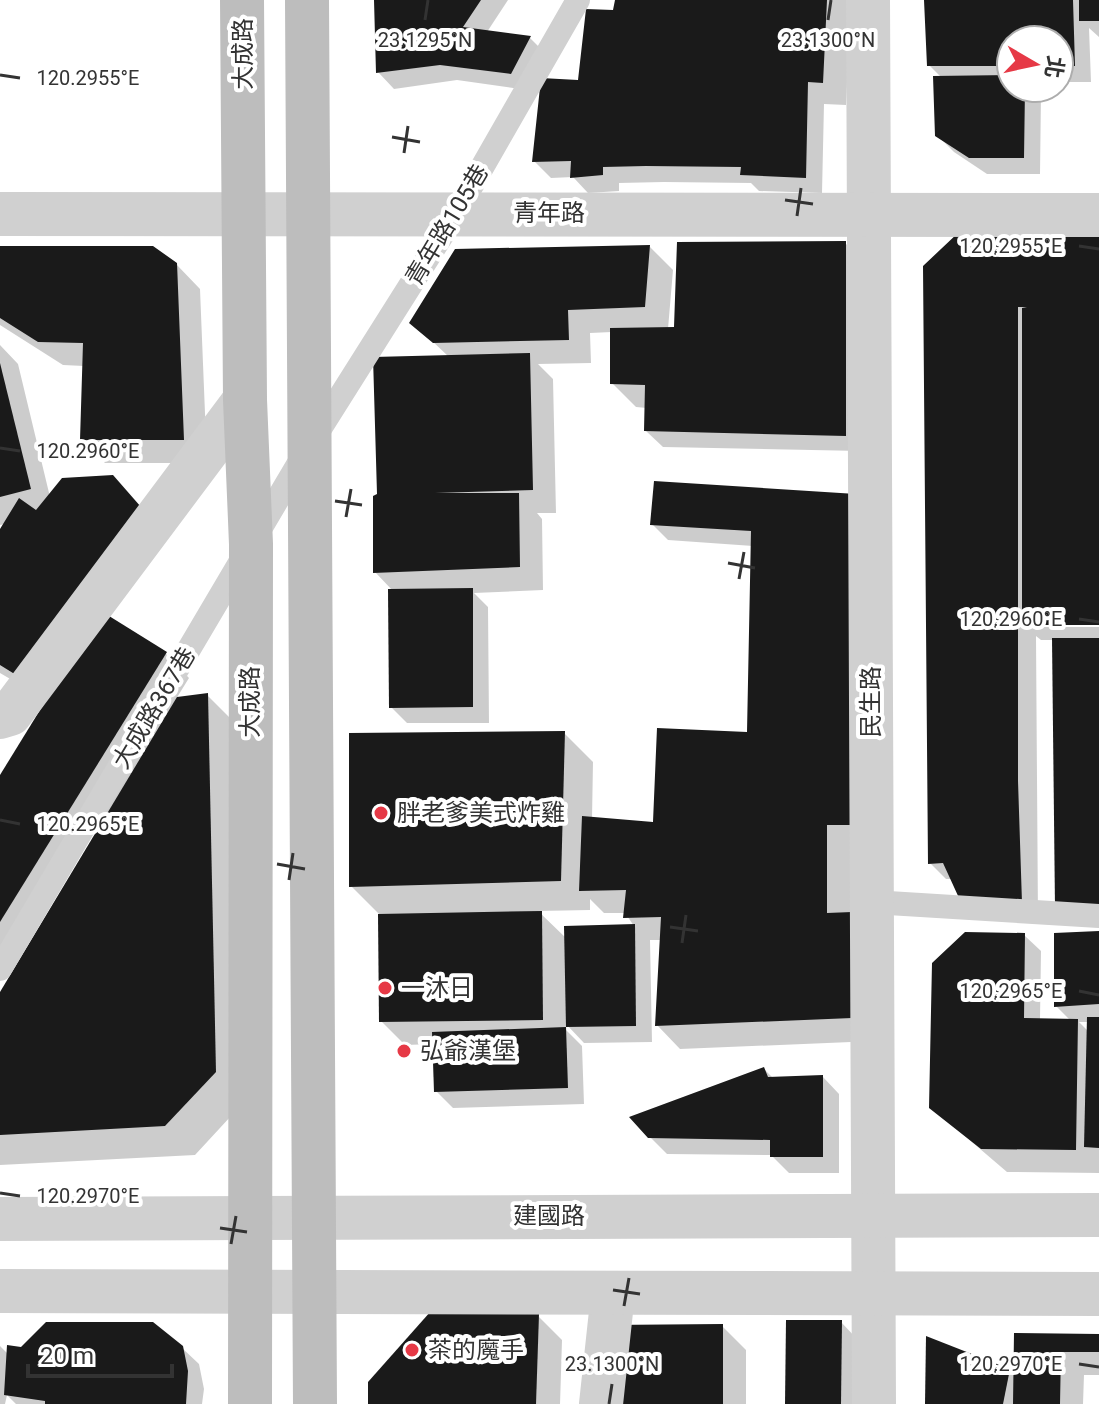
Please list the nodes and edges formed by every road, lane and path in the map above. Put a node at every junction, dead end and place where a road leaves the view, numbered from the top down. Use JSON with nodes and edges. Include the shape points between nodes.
{"nodes":[{"id":1,"x":242,"y":0,"type":"edge"},
{"id":2,"x":307,"y":0,"type":"edge"},
{"id":3,"x":578,"y":0,"type":"edge"},
{"id":4,"x":868,"y":0,"type":"edge"},
{"id":5,"x":456,"y":213,"type":"junction"},
{"id":6,"x":0,"y":214,"type":"edge"},
{"id":7,"x":244,"y":214,"type":"junction"},
{"id":8,"x":308,"y":214,"type":"junction"},
{"id":9,"x":869,"y":214,"type":"junction"},
{"id":10,"x":1099,"y":215,"type":"edge"},
{"id":11,"x":245,"y":400,"type":"junction"},
{"id":12,"x":309,"y":446,"type":"junction"},
{"id":13,"x":251,"y":544,"type":"junction"},
{"id":14,"x":0,"y":717,"type":"edge"},
{"id":15,"x":872,"y":902,"type":"junction"},
{"id":16,"x":1099,"y":916,"type":"edge"},
{"id":17,"x":0,"y":969,"type":"edge"},
{"id":18,"x":873,"y":1215,"type":"junction"},
{"id":19,"x":1099,"y":1215,"type":"edge"},
{"id":20,"x":248,"y":1216,"type":"junction"},
{"id":21,"x":313,"y":1217,"type":"junction"},
{"id":22,"x":0,"y":1219,"type":"edge"},
{"id":23,"x":0,"y":1291,"type":"edge"},
{"id":24,"x":249,"y":1291,"type":"junction"},
{"id":25,"x":314,"y":1291,"type":"junction"},
{"id":26,"x":613,"y":1293,"type":"junction"},
{"id":27,"x":873,"y":1294,"type":"junction"},
{"id":28,"x":1099,"y":1294,"type":"edge"},
{"id":29,"x":250,"y":1404,"type":"edge"},
{"id":30,"x":315,"y":1404,"type":"edge"},
{"id":31,"x":601,"y":1404,"type":"edge"},
{"id":32,"x":874,"y":1404,"type":"edge"}],
"edges":[{"from":1,"to":7,"type":"main road","name":"大成路"},
{"from":2,"to":8,"type":"main road"},
{"from":3,"to":5,"type":"lane","name":"青年路105巷"},
{"from":4,"to":9,"type":"street","name":"民生路"},
{"from":5,"to":8,"type":"street","name":"青年路"},
{"from":5,"to":9,"type":"street","name":"青年路"},
{"from":5,"to":12,"type":"lane","name":"青年路105巷"},
{"from":6,"to":7,"type":"street","name":"青年路"},
{"from":7,"to":8,"type":"street","name":"青年路"},
{"from":7,"to":11,"type":"main road","name":"大成路"},
{"from":8,"to":12,"type":"main road"},
{"from":9,"to":10,"type":"street","name":"青年路"},
{"from":9,"to":15,"type":"street","name":"民生路"},
{"from":11,"to":13,"type":"main road","name":"大成路"},
{"from":11,"to":14,"type":"street","via":[[10,714]]},
{"from":12,"to":13,"type":"lane","name":"大成路367巷"},
{"from":12,"to":21,"type":"main road"},
{"from":13,"to":17,"type":"lane","name":"大成路367巷"},
{"from":13,"to":20,"type":"main road","name":"大成路"},
{"from":15,"to":16,"type":"lane"},
{"from":15,"to":18,"type":"street","name":"民生路"},
{"from":18,"to":19,"type":"street","name":"建國路"},
{"from":18,"to":21,"type":"street","name":"建國路"},
{"from":18,"to":27,"type":"street","name":"民生路"},
{"from":20,"to":21,"type":"street","name":"建國路"},
{"from":20,"to":22,"type":"street","name":"建國路"},
{"from":20,"to":24,"type":"main road","name":"大成路"},
{"from":21,"to":25,"type":"main road"},
{"from":23,"to":24,"type":"street"},
{"from":24,"to":25,"type":"street"},
{"from":24,"to":29,"type":"main road","name":"大成路"},
{"from":25,"to":26,"type":"street"},
{"from":25,"to":30,"type":"main road"},
{"from":26,"to":27,"type":"street"},
{"from":26,"to":31,"type":"street"},
{"from":27,"to":28,"type":"street"},
{"from":27,"to":32,"type":"street","name":"民生路"}]}
